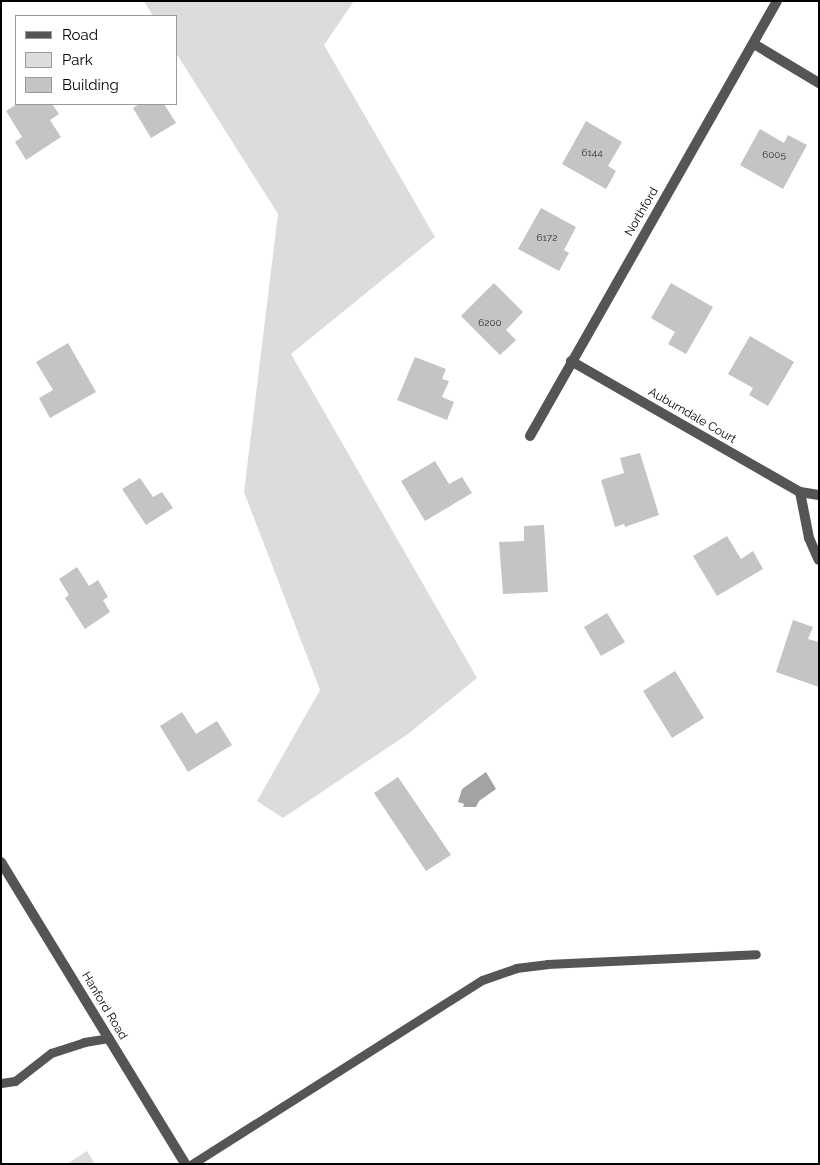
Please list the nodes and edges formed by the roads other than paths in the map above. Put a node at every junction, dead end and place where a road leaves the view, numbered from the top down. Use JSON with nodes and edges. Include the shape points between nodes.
{"nodes":[{"id":1,"x":777,"y":1,"type":"edge"},
{"id":2,"x":754,"y":44,"type":"junction"},
{"id":3,"x":819,"y":83,"type":"edge"},
{"id":4,"x":571,"y":361,"type":"junction"},
{"id":5,"x":530,"y":436,"type":"dead end"},
{"id":6,"x":800,"y":492,"type":"junction"},
{"id":7,"x":819,"y":495,"type":"edge"},
{"id":8,"x":819,"y":560,"type":"edge"},
{"id":9,"x":1,"y":862,"type":"edge"},
{"id":10,"x":756,"y":954,"type":"dead end"},
{"id":11,"x":109,"y":1038,"type":"junction"},
{"id":12,"x":1,"y":1083,"type":"edge"},
{"id":13,"x":186,"y":1164,"type":"edge"},
{"id":14,"x":192,"y":1164,"type":"edge"}],
"edges":[{"from":1,"to":2,"type":"street","name":"Northford"},
{"from":2,"to":3,"type":"street"},
{"from":2,"to":4,"type":"street","name":"Northford"},
{"from":4,"to":5,"type":"street","name":"Northford"},
{"from":4,"to":6,"type":"street","name":"Auburndale Court"},
{"from":6,"to":7,"type":"street","name":"Auburndale Court"},
{"from":6,"to":8,"type":"street","via":[[809,538]]},
{"from":9,"to":11,"type":"street","name":"Hanford Road"},
{"from":10,"to":14,"type":"lane","via":[[547,964],[516,968],[482,980]]},
{"from":11,"to":12,"type":"lane","via":[[51,1053],[15,1081]]},
{"from":11,"to":13,"type":"street","name":"Hanford Road"}]}
